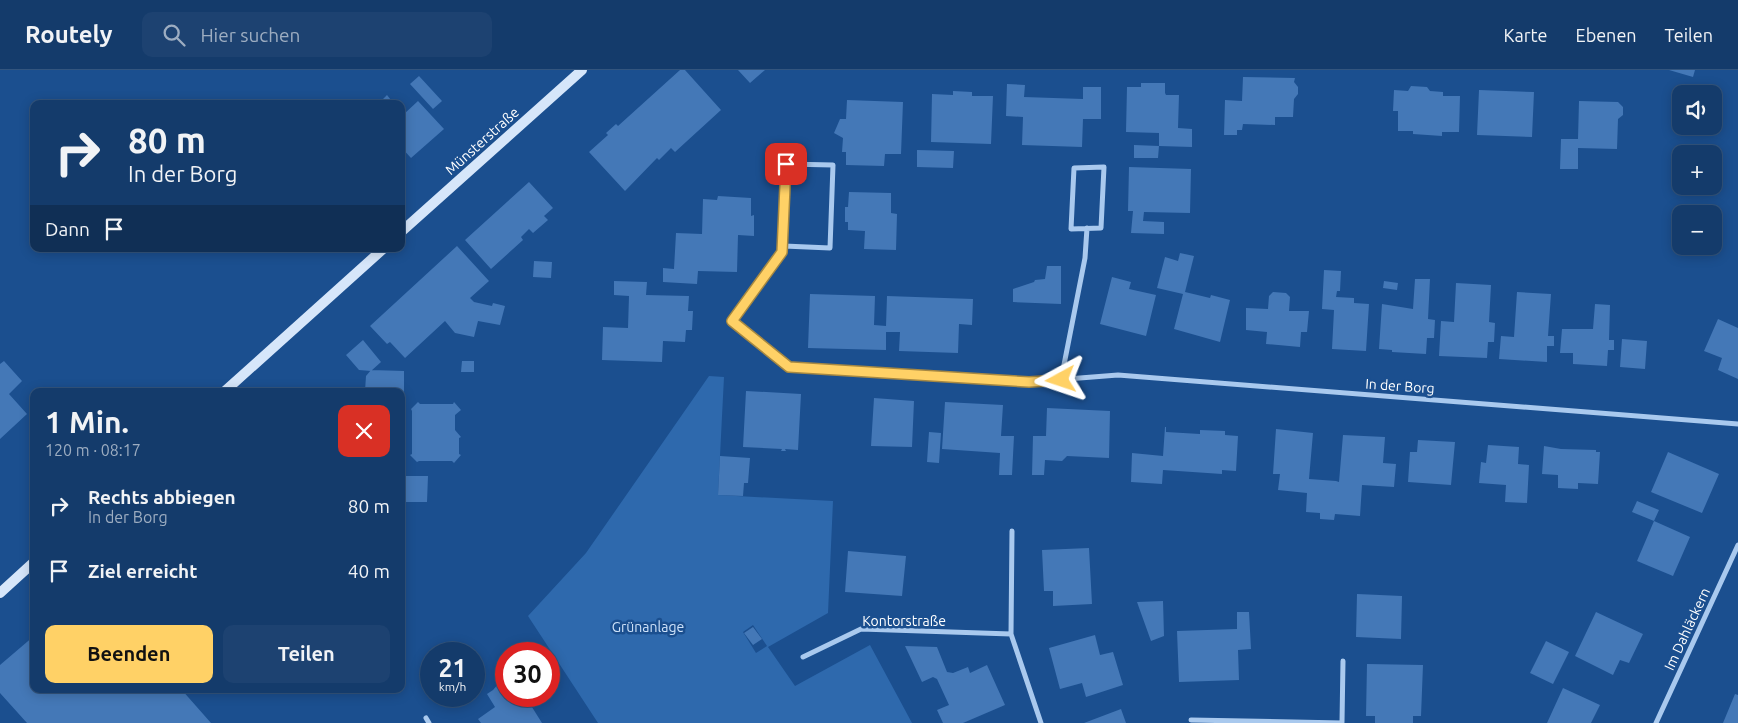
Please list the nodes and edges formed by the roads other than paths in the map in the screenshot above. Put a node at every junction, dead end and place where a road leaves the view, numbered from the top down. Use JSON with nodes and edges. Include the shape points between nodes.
{"nodes":[{"id":1,"x":582,"y":70,"type":"edge"},
{"id":2,"x":405,"y":228,"type":"edge"},
{"id":3,"x":1087,"y":228,"type":"junction"},
{"id":4,"x":784,"y":246,"type":"junction"},
{"id":5,"x":380,"y":252,"type":"edge"},
{"id":6,"x":1061,"y":380,"type":"junction"},
{"id":7,"x":228,"y":388,"type":"edge"},
{"id":8,"x":1738,"y":424,"type":"edge"},
{"id":9,"x":1012,"y":531,"type":"dead end"},
{"id":10,"x":1738,"y":545,"type":"edge"},
{"id":11,"x":30,"y":566,"type":"edge"},
{"id":12,"x":0,"y":593,"type":"edge"},
{"id":13,"x":1011,"y":634,"type":"junction"},
{"id":14,"x":803,"y":656,"type":"dead end"},
{"id":15,"x":1343,"y":661,"type":"dead end"},
{"id":16,"x":1191,"y":720,"type":"dead end"},
{"id":17,"x":1041,"y":723,"type":"edge"},
{"id":18,"x":1342,"y":723,"type":"edge"},
{"id":19,"x":1656,"y":723,"type":"edge"}],
"edges":[{"from":1,"to":2,"type":"main road","name":"Münsterstraße"},
{"from":3,"to":3,"type":"street","via":[[1071,229],[1074,168],[1104,167],[1101,228]]},
{"from":3,"to":6,"type":"street","via":[[1085,258]]},
{"from":4,"to":4,"type":"street","via":[[786,164],[833,165],[830,248]]},
{"from":4,"to":6,"type":"street","name":"In der Borg","via":[[732,321],[789,367],[1029,382]]},
{"from":5,"to":7,"type":"main road"},
{"from":6,"to":8,"type":"street","name":"In der Borg","via":[[1118,375]]},
{"from":9,"to":13,"type":"street"},
{"from":10,"to":19,"type":"street","name":"Im Dahläckern"},
{"from":11,"to":12,"type":"main road"},
{"from":13,"to":14,"type":"street","name":"Kontorstraße","via":[[861,629]]},
{"from":13,"to":17,"type":"street"},
{"from":15,"to":18,"type":"street"},
{"from":16,"to":18,"type":"street"}]}
